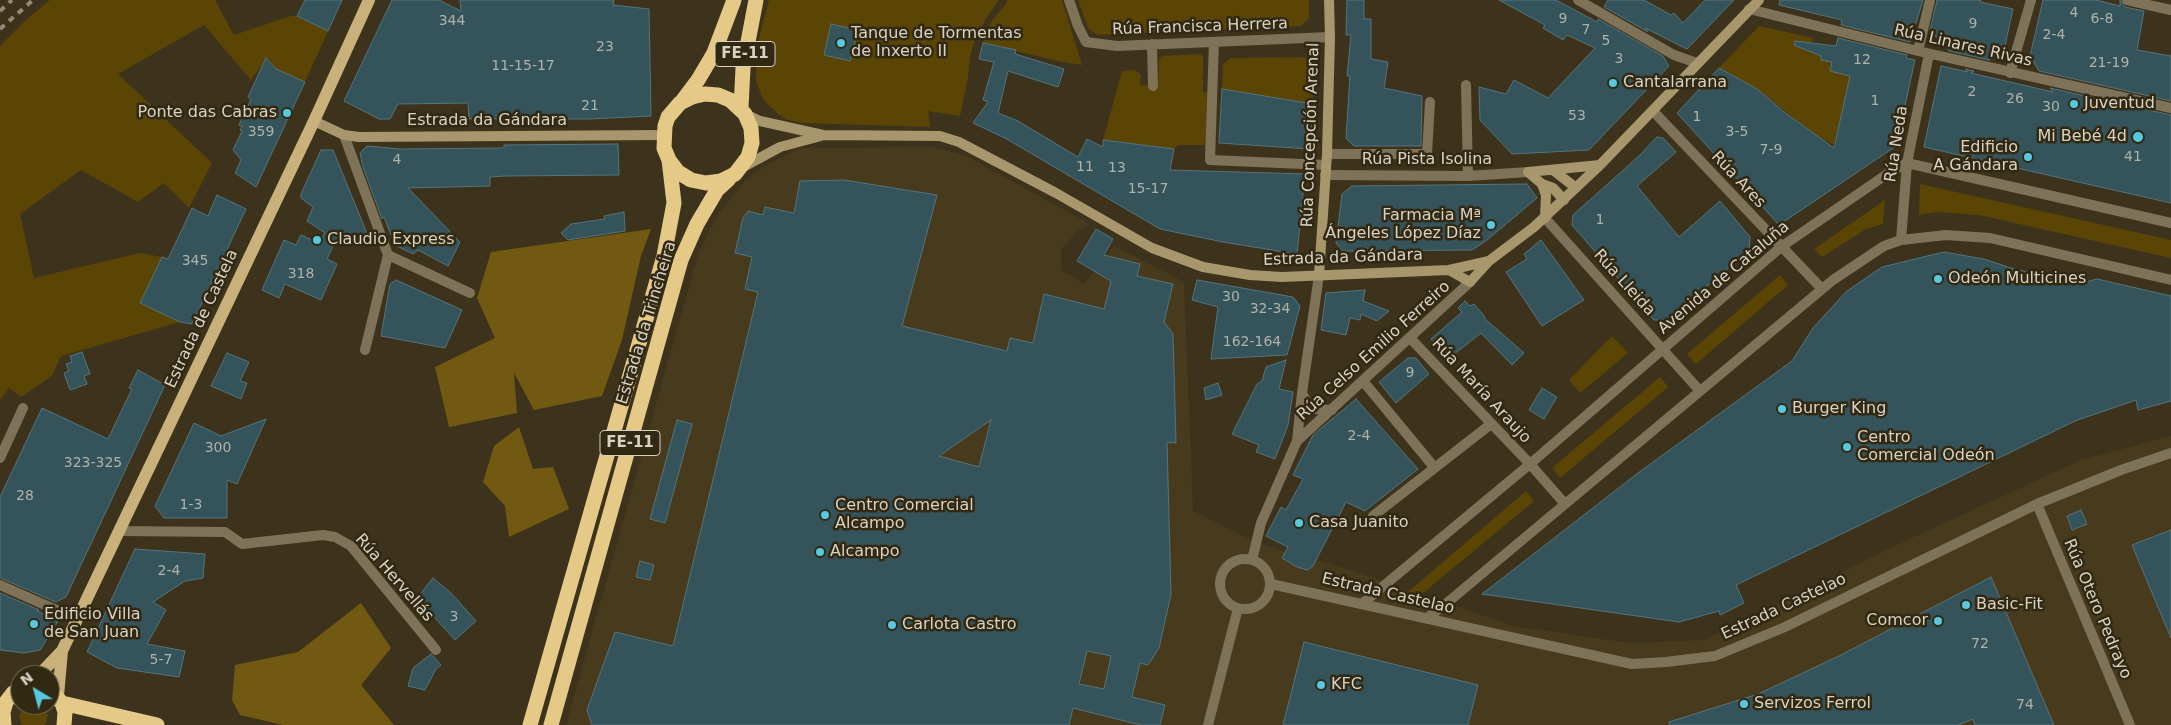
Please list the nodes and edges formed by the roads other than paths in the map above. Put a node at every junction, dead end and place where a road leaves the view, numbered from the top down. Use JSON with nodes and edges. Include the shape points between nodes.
{"nodes":[{"id":1,"x":369,"y":0,"type":"edge"},
{"id":2,"x":734,"y":0,"type":"edge"},
{"id":3,"x":756,"y":0,"type":"edge"},
{"id":4,"x":1069,"y":0,"type":"edge"},
{"id":5,"x":1329,"y":0,"type":"edge"},
{"id":6,"x":1578,"y":0,"type":"edge"},
{"id":7,"x":1759,"y":0,"type":"edge"},
{"id":8,"x":1930,"y":0,"type":"edge"},
{"id":9,"x":2031,"y":0,"type":"edge"},
{"id":10,"x":2127,"y":0,"type":"edge"},
{"id":11,"x":1749,"y":9,"type":"junction"},
{"id":12,"x":2171,"y":10,"type":"edge"},
{"id":13,"x":1330,"y":37,"type":"junction"},
{"id":14,"x":1214,"y":42,"type":"junction"},
{"id":15,"x":1152,"y":44,"type":"junction"},
{"id":16,"x":1918,"y":51,"type":"junction"},
{"id":17,"x":1929,"y":54,"type":"junction"},
{"id":18,"x":1697,"y":63,"type":"junction"},
{"id":19,"x":2010,"y":72,"type":"junction"},
{"id":20,"x":1466,"y":85,"type":"dead end"},
{"id":21,"x":1153,"y":86,"type":"dead end"},
{"id":22,"x":1430,"y":102,"type":"dead end"},
{"id":23,"x":680,"y":103,"type":"junction"},
{"id":24,"x":2171,"y":108,"type":"edge"},
{"id":25,"x":743,"y":111,"type":"junction"},
{"id":26,"x":1653,"y":111,"type":"junction"},
{"id":27,"x":314,"y":121,"type":"junction"},
{"id":28,"x":663,"y":135,"type":"junction"},
{"id":29,"x":823,"y":135,"type":"junction"},
{"id":30,"x":344,"y":136,"type":"junction"},
{"id":31,"x":669,"y":160,"type":"junction"},
{"id":32,"x":1907,"y":163,"type":"junction"},
{"id":33,"x":1326,"y":164,"type":"junction"},
{"id":34,"x":1600,"y":165,"type":"junction"},
{"id":35,"x":1552,"y":170,"type":"junction"},
{"id":36,"x":737,"y":172,"type":"junction"},
{"id":37,"x":1528,"y":172,"type":"junction"},
{"id":38,"x":1468,"y":176,"type":"junction"},
{"id":39,"x":1542,"y":184,"type":"junction"},
{"id":40,"x":1576,"y":188,"type":"junction"},
{"id":41,"x":1564,"y":200,"type":"junction"},
{"id":42,"x":1545,"y":218,"type":"junction"},
{"id":43,"x":2171,"y":223,"type":"edge"},
{"id":44,"x":1901,"y":240,"type":"junction"},
{"id":45,"x":1781,"y":247,"type":"junction"},
{"id":46,"x":388,"y":255,"type":"junction"},
{"id":47,"x":1489,"y":261,"type":"junction"},
{"id":48,"x":1449,"y":270,"type":"junction"},
{"id":49,"x":1319,"y":275,"type":"junction"},
{"id":50,"x":2171,"y":280,"type":"edge"},
{"id":51,"x":1470,"y":282,"type":"junction"},
{"id":52,"x":1822,"y":289,"type":"junction"},
{"id":53,"x":470,"y":292,"type":"dead end"},
{"id":54,"x":1410,"y":338,"type":"junction"},
{"id":55,"x":1663,"y":348,"type":"junction"},
{"id":56,"x":365,"y":350,"type":"dead end"},
{"id":57,"x":1363,"y":381,"type":"junction"},
{"id":58,"x":1700,"y":391,"type":"junction"},
{"id":59,"x":1302,"y":394,"type":"junction"},
{"id":60,"x":23,"y":408,"type":"dead end"},
{"id":61,"x":1332,"y":410,"type":"junction"},
{"id":62,"x":1491,"y":424,"type":"junction"},
{"id":63,"x":1297,"y":441,"type":"junction"},
{"id":64,"x":2171,"y":453,"type":"edge"},
{"id":65,"x":0,"y":458,"type":"edge"},
{"id":66,"x":1530,"y":464,"type":"junction"},
{"id":67,"x":1434,"y":467,"type":"junction"},
{"id":68,"x":1565,"y":504,"type":"junction"},
{"id":69,"x":2037,"y":504,"type":"junction"},
{"id":70,"x":1373,"y":516,"type":"dead end"},
{"id":71,"x":119,"y":531,"type":"junction"},
{"id":72,"x":1252,"y":560,"type":"junction"},
{"id":73,"x":1271,"y":584,"type":"junction"},
{"id":74,"x":0,"y":585,"type":"edge"},
{"id":75,"x":1363,"y":604,"type":"junction"},
{"id":76,"x":1238,"y":608,"type":"junction"},
{"id":77,"x":1426,"y":618,"type":"junction"},
{"id":78,"x":77,"y":619,"type":"junction"},
{"id":79,"x":436,"y":650,"type":"dead end"},
{"id":80,"x":62,"y":651,"type":"junction"},
{"id":81,"x":49,"y":665,"type":"edge"},
{"id":82,"x":60,"y":669,"type":"edge"},
{"id":83,"x":10,"y":693,"type":"edge"},
{"id":84,"x":60,"y":697,"type":"edge"},
{"id":85,"x":60,"y":702,"type":"edge"},
{"id":86,"x":4,"y":725,"type":"edge"},
{"id":87,"x":64,"y":725,"type":"edge"},
{"id":88,"x":157,"y":725,"type":"edge"},
{"id":89,"x":530,"y":725,"type":"edge"},
{"id":90,"x":551,"y":725,"type":"edge"},
{"id":91,"x":1208,"y":725,"type":"edge"},
{"id":92,"x":2130,"y":725,"type":"edge"}],
"edges":[{"from":1,"to":27,"type":"main road","name":"Estrada de Castela"},
{"from":2,"to":23,"type":"highway","number":"FE-11","via":[[714,54]]},
{"from":3,"to":25,"type":"highway","number":"FE-11","via":[[743,68]]},
{"from":4,"to":15,"type":"street","name":"Rúa Francisca Herrera","via":[[1086,42],[1117,46]]},
{"from":5,"to":13,"type":"street","name":"Rúa Concepción Arenal"},
{"from":6,"to":18,"type":"street","via":[[1674,55]]},
{"from":7,"to":11,"type":"street","name":"Estrada da Gándara"},
{"from":8,"to":16,"type":"street"},
{"from":9,"to":19,"type":"street"},
{"from":10,"to":12,"type":"street"},
{"from":11,"to":16,"type":"street","name":"Rúa Linares Rivas"},
{"from":11,"to":18,"type":"street","name":"Estrada da Gándara"},
{"from":13,"to":14,"type":"street","name":"Rúa Francisca Herrera"},
{"from":13,"to":33,"type":"street","name":"Rúa Concepción Arenal"},
{"from":14,"to":15,"type":"street","name":"Rúa Francisca Herrera"},
{"from":14,"to":33,"type":"street","via":[[1210,160]]},
{"from":15,"to":21,"type":"street"},
{"from":16,"to":17,"type":"street","name":"Rúa Linares Rivas"},
{"from":17,"to":19,"type":"street","name":"Rúa Linares Rivas"},
{"from":17,"to":32,"type":"street","name":"Rúa Neda"},
{"from":18,"to":26,"type":"street","name":"Estrada da Gándara"},
{"from":19,"to":24,"type":"street","name":"Rúa Linares Rivas"},
{"from":20,"to":38,"type":"street"},
{"from":22,"to":33,"type":"street","via":[[1427,154]]},
{"from":23,"to":25,"type":"highway","via":[[705,94],[718,95]]},
{"from":23,"to":28,"type":"highway","number":"FE-11","via":[[668,117]]},
{"from":25,"to":29,"type":"street","via":[[760,121]]},
{"from":25,"to":36,"type":"highway","number":"FE-11","via":[[751,128],[752,143],[748,157]]},
{"from":26,"to":34,"type":"street","name":"Estrada da Gándara"},
{"from":26,"to":45,"type":"street","name":"Rúa Ares"},
{"from":27,"to":30,"type":"street","name":"Estrada da Gándara"},
{"from":27,"to":71,"type":"main road","name":"Estrada de Castela"},
{"from":28,"to":30,"type":"street","name":"Estrada da Gándara"},
{"from":28,"to":31,"type":"highway","number":"FE-11"},
{"from":29,"to":36,"type":"street","via":[[780,147]]},
{"from":29,"to":49,"type":"street","name":"Estrada da Gándara","via":[[940,136],[959,142],[1056,192],[1152,248],[1203,267],[1250,275]]},
{"from":30,"to":46,"type":"street"},
{"from":31,"to":36,"type":"highway","via":[[678,172],[691,180],[706,183],[722,181]]},
{"from":31,"to":89,"type":"highway","name":"Estrada da Trincheira","number":"FE-11","via":[[674,203],[664,256]]},
{"from":32,"to":43,"type":"street"},
{"from":32,"to":44,"type":"street","name":"Rúa Neda"},
{"from":32,"to":45,"type":"street","name":"Avenida de Cataluña"},
{"from":33,"to":38,"type":"street","name":"Rúa Pista Isolina"},
{"from":33,"to":49,"type":"street","name":"Rúa Concepción Arenal"},
{"from":34,"to":35,"type":"street"},
{"from":34,"to":40,"type":"street","name":"Estrada da Gándara"},
{"from":35,"to":37,"type":"street"},
{"from":35,"to":40,"type":"street"},
{"from":36,"to":90,"type":"highway","name":"Estrada da Trincheira","number":"FE-11","via":[[717,190],[681,260]]},
{"from":37,"to":38,"type":"street","name":"Rúa Pista Isolina"},
{"from":37,"to":39,"type":"street"},
{"from":39,"to":41,"type":"street","via":[[1553,188]]},
{"from":39,"to":42,"type":"street","via":[[1546,195]]},
{"from":40,"to":41,"type":"street","name":"Estrada da Gándara"},
{"from":41,"to":42,"type":"street","name":"Estrada da Gándara"},
{"from":42,"to":47,"type":"street","name":"Estrada da Gándara"},
{"from":42,"to":55,"type":"street","name":"Rúa Lleida"},
{"from":44,"to":50,"type":"street","via":[[1946,235],[1990,238]]},
{"from":44,"to":52,"type":"street","via":[[1884,246]]},
{"from":45,"to":52,"type":"street","name":"Rúa Ares"},
{"from":45,"to":55,"type":"street","name":"Avenida de Cataluña"},
{"from":46,"to":53,"type":"street"},
{"from":46,"to":56,"type":"street"},
{"from":47,"to":48,"type":"street","name":"Estrada da Gándara"},
{"from":47,"to":51,"type":"street"},
{"from":48,"to":49,"type":"street","name":"Estrada da Gándara"},
{"from":48,"to":51,"type":"street"},
{"from":49,"to":59,"type":"street","name":"Rúa Concepción Arenal"},
{"from":51,"to":54,"type":"street","name":"Rúa Celso Emilio Ferreiro"},
{"from":52,"to":58,"type":"street"},
{"from":54,"to":57,"type":"street","name":"Rúa Celso Emilio Ferreiro"},
{"from":54,"to":62,"type":"street","name":"Rúa María Araujo"},
{"from":55,"to":58,"type":"street","name":"Rúa Lleida"},
{"from":55,"to":66,"type":"street","name":"Avenida de Cataluña"},
{"from":57,"to":61,"type":"street","name":"Rúa Celso Emilio Ferreiro"},
{"from":57,"to":67,"type":"street"},
{"from":58,"to":68,"type":"street"},
{"from":59,"to":61,"type":"street","via":[[1308,405]]},
{"from":59,"to":63,"type":"street","name":"Rúa Concepción Arenal"},
{"from":60,"to":65,"type":"street"},
{"from":61,"to":63,"type":"street","name":"Rúa Celso Emilio Ferreiro"},
{"from":62,"to":66,"type":"street","name":"Rúa María Araujo"},
{"from":62,"to":67,"type":"street"},
{"from":63,"to":72,"type":"street","name":"Rúa Concepción Arenal","via":[[1261,523]]},
{"from":64,"to":69,"type":"street","name":"Estrada Castelao"},
{"from":66,"to":68,"type":"street","name":"Rúa María Araujo"},
{"from":66,"to":75,"type":"street","name":"Avenida de Cataluña"},
{"from":67,"to":70,"type":"street"},
{"from":68,"to":77,"type":"street"},
{"from":69,"to":77,"type":"street","name":"Estrada Castelao","via":[[1786,627],[1715,656],[1632,664]]},
{"from":69,"to":92,"type":"street","name":"Rúa Otero Pedrayo"},
{"from":71,"to":78,"type":"main road","name":"Estrada de Castela"},
{"from":71,"to":79,"type":"street","name":"Rúa Hervellás","via":[[225,532],[242,544],[336,537],[351,546]]},
{"from":72,"to":73,"type":"street","via":[[1266,570]]},
{"from":72,"to":76,"type":"street","via":[[1231,563],[1220,581],[1222,594]]},
{"from":73,"to":75,"type":"street","name":"Estrada Castelao"},
{"from":73,"to":76,"type":"street","via":[[1260,604]]},
{"from":74,"to":78,"type":"street"},
{"from":75,"to":77,"type":"street","name":"Estrada Castelao"},
{"from":76,"to":91,"type":"street"},
{"from":78,"to":80,"type":"main road","name":"Estrada de Castela"},
{"from":80,"to":81,"type":"main road"},
{"from":80,"to":82,"type":"main road"},
{"from":83,"to":86,"type":"highway","via":[[3,712]]},
{"from":84,"to":88,"type":"highway"},
{"from":85,"to":87,"type":"highway","via":[[65,712]]}]}
